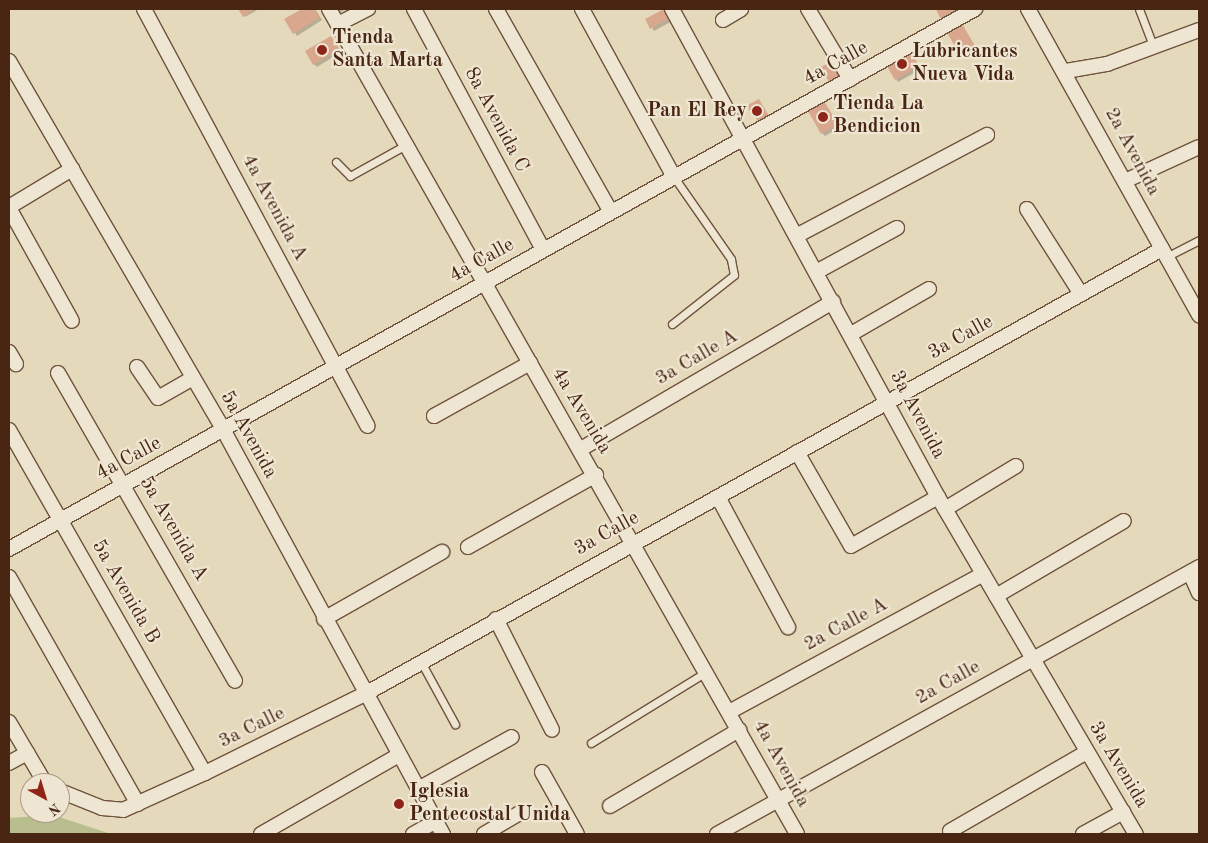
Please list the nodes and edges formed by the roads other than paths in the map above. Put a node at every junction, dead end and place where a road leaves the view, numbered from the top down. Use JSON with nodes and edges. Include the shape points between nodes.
{"nodes":[{"id":1,"x":144,"y":9,"type":"edge"},
{"id":2,"x":329,"y":9,"type":"edge"},
{"id":3,"x":368,"y":9,"type":"edge"},
{"id":4,"x":414,"y":9,"type":"edge"},
{"id":5,"x":496,"y":9,"type":"edge"},
{"id":6,"x":582,"y":9,"type":"edge"},
{"id":7,"x":672,"y":9,"type":"edge"},
{"id":8,"x":741,"y":9,"type":"edge"},
{"id":9,"x":808,"y":9,"type":"edge"},
{"id":10,"x":975,"y":9,"type":"edge"},
{"id":11,"x":1028,"y":9,"type":"edge"},
{"id":12,"x":1139,"y":9,"type":"edge"},
{"id":13,"x":723,"y":20,"type":"dead end"},
{"id":14,"x":338,"y":24,"type":"junction"},
{"id":15,"x":1199,"y":30,"type":"edge"},
{"id":16,"x":1153,"y":44,"type":"junction"},
{"id":17,"x":9,"y":61,"type":"edge"},
{"id":18,"x":1066,"y":71,"type":"junction"},
{"id":19,"x":850,"y":79,"type":"junction"},
{"id":20,"x":987,"y":135,"type":"dead end"},
{"id":21,"x":742,"y":139,"type":"junction"},
{"id":22,"x":404,"y":146,"type":"junction"},
{"id":23,"x":1199,"y":147,"type":"edge"},
{"id":24,"x":336,"y":162,"type":"dead end"},
{"id":25,"x":72,"y":169,"type":"junction"},
{"id":26,"x":674,"y":177,"type":"junction"},
{"id":27,"x":1125,"y":181,"type":"junction"},
{"id":28,"x":9,"y":208,"type":"edge"},
{"id":29,"x":1027,"y":209,"type":"dead end"},
{"id":30,"x":611,"y":212,"type":"junction"},
{"id":31,"x":897,"y":228,"type":"dead end"},
{"id":32,"x":798,"y":235,"type":"junction"},
{"id":33,"x":1199,"y":240,"type":"edge"},
{"id":34,"x":543,"y":250,"type":"junction"},
{"id":35,"x":1164,"y":253,"type":"junction"},
{"id":36,"x":818,"y":271,"type":"junction"},
{"id":37,"x":482,"y":284,"type":"junction"},
{"id":38,"x":929,"y":289,"type":"dead end"},
{"id":39,"x":1081,"y":294,"type":"junction"},
{"id":40,"x":833,"y":302,"type":"junction"},
{"id":41,"x":1199,"y":315,"type":"edge"},
{"id":42,"x":72,"y":321,"type":"dead end"},
{"id":43,"x":672,"y":324,"type":"dead end"},
{"id":44,"x":851,"y":334,"type":"junction"},
{"id":45,"x":530,"y":364,"type":"junction"},
{"id":46,"x":137,"y":367,"type":"dead end"},
{"id":47,"x":336,"y":367,"type":"junction"},
{"id":48,"x":58,"y":373,"type":"dead end"},
{"id":49,"x":193,"y":378,"type":"junction"},
{"id":50,"x":888,"y":401,"type":"junction"},
{"id":51,"x":434,"y":416,"type":"dead end"},
{"id":52,"x":368,"y":426,"type":"dead end"},
{"id":53,"x":9,"y":430,"type":"edge"},
{"id":54,"x":224,"y":431,"type":"junction"},
{"id":55,"x":581,"y":449,"type":"junction"},
{"id":56,"x":797,"y":452,"type":"junction"},
{"id":57,"x":1016,"y":466,"type":"dead end"},
{"id":58,"x":596,"y":475,"type":"junction"},
{"id":59,"x":124,"y":484,"type":"junction"},
{"id":60,"x":718,"y":497,"type":"junction"},
{"id":61,"x":941,"y":503,"type":"junction"},
{"id":62,"x":61,"y":519,"type":"junction"},
{"id":63,"x":1124,"y":521,"type":"dead end"},
{"id":64,"x":633,"y":542,"type":"junction"},
{"id":65,"x":468,"y":547,"type":"dead end"},
{"id":66,"x":9,"y":548,"type":"edge"},
{"id":67,"x":442,"y":552,"type":"dead end"},
{"id":68,"x":1195,"y":570,"type":"edge"},
{"id":69,"x":983,"y":574,"type":"junction"},
{"id":70,"x":9,"y":577,"type":"edge"},
{"id":71,"x":1199,"y":593,"type":"edge"},
{"id":72,"x":996,"y":596,"type":"junction"},
{"id":73,"x":324,"y":619,"type":"junction"},
{"id":74,"x":496,"y":620,"type":"junction"},
{"id":75,"x":788,"y":627,"type":"dead end"},
{"id":76,"x":1031,"y":661,"type":"junction"},
{"id":77,"x":421,"y":662,"type":"junction"},
{"id":78,"x":706,"y":672,"type":"junction"},
{"id":79,"x":235,"y":681,"type":"dead end"},
{"id":80,"x":365,"y":694,"type":"junction"},
{"id":81,"x":728,"y":712,"type":"junction"},
{"id":82,"x":9,"y":722,"type":"edge"},
{"id":83,"x":456,"y":724,"type":"dead end"},
{"id":84,"x":552,"y":730,"type":"dead end"},
{"id":85,"x":739,"y":730,"type":"junction"},
{"id":86,"x":512,"y":737,"type":"dead end"},
{"id":87,"x":591,"y":743,"type":"dead end"},
{"id":88,"x":27,"y":752,"type":"junction"},
{"id":89,"x":1087,"y":752,"type":"junction"},
{"id":90,"x":399,"y":755,"type":"junction"},
{"id":91,"x":9,"y":763,"type":"edge"},
{"id":92,"x":542,"y":772,"type":"dead end"},
{"id":93,"x":39,"y":773,"type":"edge"},
{"id":94,"x":205,"y":773,"type":"junction"},
{"id":95,"x":418,"y":789,"type":"junction"},
{"id":96,"x":70,"y":795,"type":"edge"},
{"id":97,"x":777,"y":798,"type":"junction"},
{"id":98,"x":138,"y":804,"type":"junction"},
{"id":99,"x":610,"y":806,"type":"dead end"},
{"id":100,"x":523,"y":811,"type":"dead end"},
{"id":101,"x":1123,"y":812,"type":"junction"},
{"id":102,"x":436,"y":821,"type":"junction"},
{"id":103,"x":950,"y":831,"type":"dead end"},
{"id":104,"x":261,"y":834,"type":"edge"},
{"id":105,"x":413,"y":834,"type":"edge"},
{"id":106,"x":443,"y":834,"type":"edge"},
{"id":107,"x":484,"y":834,"type":"edge"},
{"id":108,"x":577,"y":834,"type":"edge"},
{"id":109,"x":717,"y":834,"type":"edge"},
{"id":110,"x":797,"y":834,"type":"edge"},
{"id":111,"x":1083,"y":834,"type":"edge"},
{"id":112,"x":1136,"y":834,"type":"edge"}],
"edges":[{"from":1,"to":47,"type":"street","name":"4a Avenida A"},
{"from":2,"to":14,"type":"street","name":"4a Avenida"},
{"from":3,"to":14,"type":"street"},
{"from":4,"to":34,"type":"street","name":"8a Avenida C"},
{"from":5,"to":30,"type":"street"},
{"from":6,"to":26,"type":"street"},
{"from":7,"to":21,"type":"street","name":"3a Avenida"},
{"from":8,"to":13,"type":"street"},
{"from":9,"to":19,"type":"street"},
{"from":10,"to":19,"type":"street","name":"4a Calle"},
{"from":11,"to":18,"type":"street","name":"2a Avenida"},
{"from":12,"to":16,"type":"lane"},
{"from":14,"to":22,"type":"street","name":"4a Avenida"},
{"from":15,"to":16,"type":"street"},
{"from":16,"to":18,"type":"street","via":[[1107,64]]},
{"from":17,"to":25,"type":"street","name":"5a Avenida"},
{"from":18,"to":27,"type":"street","name":"2a Avenida"},
{"from":19,"to":21,"type":"street","name":"4a Calle"},
{"from":20,"to":32,"type":"street"},
{"from":21,"to":26,"type":"street","name":"4a Calle"},
{"from":21,"to":32,"type":"street","name":"3a Avenida"},
{"from":22,"to":24,"type":"lane","via":[[350,176]]},
{"from":22,"to":37,"type":"street","name":"4a Avenida"},
{"from":23,"to":27,"type":"street"},
{"from":25,"to":28,"type":"street"},
{"from":25,"to":49,"type":"street","name":"5a Avenida"},
{"from":26,"to":30,"type":"street","name":"4a Calle"},
{"from":26,"to":43,"type":"lane","via":[[732,259],[734,275]]},
{"from":27,"to":35,"type":"street","name":"2a Avenida"},
{"from":28,"to":42,"type":"street"},
{"from":29,"to":39,"type":"street"},
{"from":30,"to":34,"type":"street","name":"4a Calle"},
{"from":31,"to":36,"type":"street"},
{"from":32,"to":36,"type":"street","name":"3a Avenida"},
{"from":33,"to":35,"type":"lane"},
{"from":34,"to":37,"type":"street","name":"4a Calle"},
{"from":35,"to":39,"type":"street","name":"3a Calle"},
{"from":35,"to":41,"type":"street","name":"2a Avenida"},
{"from":36,"to":40,"type":"street","name":"3a Avenida"},
{"from":37,"to":45,"type":"street","name":"4a Avenida"},
{"from":37,"to":47,"type":"street","name":"4a Calle"},
{"from":38,"to":44,"type":"street"},
{"from":39,"to":50,"type":"street","name":"3a Calle"},
{"from":40,"to":44,"type":"street","name":"3a Avenida"},
{"from":40,"to":55,"type":"street","name":"3a Calle A"},
{"from":44,"to":50,"type":"street","name":"3a Avenida"},
{"from":45,"to":51,"type":"street"},
{"from":45,"to":55,"type":"street","name":"4a Avenida"},
{"from":46,"to":49,"type":"street","via":[[158,398]]},
{"from":47,"to":52,"type":"street","name":"4a Avenida A"},
{"from":47,"to":54,"type":"street","name":"4a Calle"},
{"from":48,"to":59,"type":"street","name":"5a Avenida A"},
{"from":49,"to":54,"type":"street","name":"5a Avenida"},
{"from":50,"to":56,"type":"street","name":"3a Calle"},
{"from":50,"to":61,"type":"street","name":"3a Avenida"},
{"from":53,"to":62,"type":"street","name":"5a Avenida B"},
{"from":54,"to":59,"type":"street","name":"4a Calle"},
{"from":54,"to":73,"type":"street","name":"5a Avenida"},
{"from":55,"to":58,"type":"street","name":"4a Avenida"},
{"from":56,"to":60,"type":"street","name":"3a Calle"},
{"from":56,"to":61,"type":"street","via":[[851,546]]},
{"from":57,"to":61,"type":"street"},
{"from":58,"to":64,"type":"street","name":"4a Avenida"},
{"from":58,"to":65,"type":"street"},
{"from":59,"to":62,"type":"street","name":"4a Calle"},
{"from":59,"to":79,"type":"street","name":"5a Avenida A"},
{"from":60,"to":64,"type":"street","name":"3a Calle"},
{"from":60,"to":75,"type":"street"},
{"from":61,"to":69,"type":"street","name":"3a Avenida"},
{"from":62,"to":66,"type":"street","name":"4a Calle"},
{"from":62,"to":94,"type":"street","name":"5a Avenida B"},
{"from":63,"to":72,"type":"street"},
{"from":64,"to":74,"type":"street","name":"3a Calle"},
{"from":64,"to":78,"type":"street","name":"4a Avenida"},
{"from":67,"to":73,"type":"street"},
{"from":68,"to":71,"type":"street"},
{"from":68,"to":76,"type":"street","name":"2a Calle"},
{"from":69,"to":72,"type":"street","name":"3a Avenida"},
{"from":69,"to":81,"type":"street","name":"2a Calle A"},
{"from":70,"to":98,"type":"street"},
{"from":72,"to":76,"type":"street","name":"3a Avenida"},
{"from":73,"to":80,"type":"street","name":"5a Avenida"},
{"from":74,"to":77,"type":"street","name":"3a Calle"},
{"from":74,"to":84,"type":"street"},
{"from":76,"to":89,"type":"street","name":"3a Avenida"},
{"from":76,"to":97,"type":"street","name":"2a Calle"},
{"from":77,"to":80,"type":"street","name":"3a Calle"},
{"from":77,"to":83,"type":"lane"},
{"from":78,"to":81,"type":"street","name":"4a Avenida"},
{"from":78,"to":87,"type":"lane"},
{"from":80,"to":90,"type":"street","name":"5a Avenida"},
{"from":80,"to":94,"type":"street","name":"3a Calle"},
{"from":81,"to":85,"type":"street","name":"4a Avenida"},
{"from":82,"to":88,"type":"street"},
{"from":85,"to":97,"type":"street","name":"4a Avenida"},
{"from":85,"to":99,"type":"street"},
{"from":86,"to":95,"type":"street"},
{"from":88,"to":91,"type":"street"},
{"from":88,"to":93,"type":"street"},
{"from":89,"to":101,"type":"street","name":"3a Avenida"},
{"from":89,"to":103,"type":"street"},
{"from":90,"to":95,"type":"street","name":"5a Avenida"},
{"from":90,"to":104,"type":"street"},
{"from":92,"to":108,"type":"street"},
{"from":94,"to":98,"type":"street","name":"3a Calle"},
{"from":95,"to":102,"type":"street","name":"5a Avenida"},
{"from":96,"to":98,"type":"street","name":"3a Calle","via":[[102,808],[123,810]]},
{"from":97,"to":109,"type":"street","name":"2a Calle"},
{"from":97,"to":110,"type":"street","name":"4a Avenida"},
{"from":100,"to":107,"type":"street"},
{"from":101,"to":111,"type":"street"},
{"from":101,"to":112,"type":"street","name":"3a Avenida"},
{"from":102,"to":105,"type":"street"},
{"from":102,"to":106,"type":"street","name":"5a Avenida"}]}
